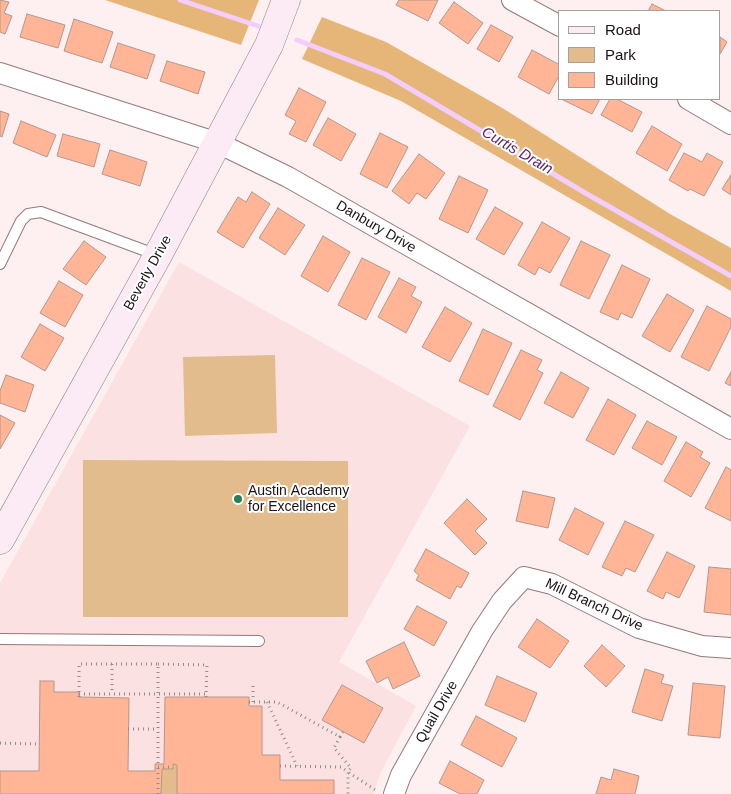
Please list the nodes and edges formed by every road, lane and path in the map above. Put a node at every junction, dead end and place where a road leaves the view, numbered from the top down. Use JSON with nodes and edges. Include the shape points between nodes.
{"nodes":[{"id":1,"x":286,"y":0,"type":"edge"},
{"id":2,"x":524,"y":3,"type":"edge"},
{"id":3,"x":558,"y":25,"type":"edge"},
{"id":4,"x":0,"y":73,"type":"edge"},
{"id":5,"x":690,"y":100,"type":"edge"},
{"id":6,"x":731,"y":124,"type":"edge"},
{"id":7,"x":218,"y":143,"type":"junction"},
{"id":8,"x":158,"y":256,"type":"junction"},
{"id":9,"x":0,"y":264,"type":"edge"},
{"id":10,"x":731,"y":429,"type":"edge"},
{"id":11,"x":0,"y":540,"type":"edge"},
{"id":12,"x":482,"y":631,"type":"joint"},
{"id":13,"x":0,"y":639,"type":"edge"},
{"id":14,"x":259,"y":642,"type":"dead end"},
{"id":15,"x":731,"y":648,"type":"edge"},
{"id":16,"x":112,"y":664,"type":"junction"},
{"id":17,"x":158,"y":664,"type":"junction"},
{"id":18,"x":253,"y":686,"type":"dead end"},
{"id":19,"x":112,"y":694,"type":"junction"},
{"id":20,"x":158,"y":694,"type":"junction"},
{"id":21,"x":267,"y":702,"type":"junction"},
{"id":22,"x":128,"y":729,"type":"dead end"},
{"id":23,"x":158,"y":729,"type":"junction"},
{"id":24,"x":343,"y":732,"type":"dead end"},
{"id":25,"x":340,"y":737,"type":"junction"},
{"id":26,"x":0,"y":743,"type":"edge"},
{"id":27,"x":40,"y":744,"type":"dead end"},
{"id":28,"x":169,"y":764,"type":"dead end"},
{"id":29,"x":158,"y":766,"type":"junction"},
{"id":30,"x":280,"y":766,"type":"dead end"},
{"id":31,"x":296,"y":766,"type":"junction"},
{"id":32,"x":348,"y":772,"type":"junction"},
{"id":33,"x":385,"y":792,"type":"edge"},
{"id":34,"x":158,"y":794,"type":"edge"},
{"id":35,"x":348,"y":794,"type":"edge"}],
"edges":[{"from":1,"to":7,"type":"street","name":"Beverly Drive","via":[[268,45]]},
{"from":2,"to":3,"type":"street"},
{"from":4,"to":7,"type":"street","name":"Danbury Drive"},
{"from":5,"to":6,"type":"street"},
{"from":7,"to":8,"type":"street","name":"Beverly Drive"},
{"from":7,"to":10,"type":"street","name":"Danbury Drive","via":[[288,177]]},
{"from":8,"to":9,"type":"lane","via":[[42,212],[28,214],[21,221]]},
{"from":8,"to":11,"type":"street","name":"Beverly Drive"},
{"from":12,"to":15,"type":"street","name":"Mill Branch Drive","via":[[502,601],[524,577],[552,584],[639,628],[702,646]]},
{"from":12,"to":33,"type":"street","name":"Quail Drive","via":[[401,775]]},
{"from":13,"to":14,"type":"lane"},
{"from":16,"to":17,"type":"path"},
{"from":16,"to":19,"type":"path"},
{"from":16,"to":19,"type":"path","via":[[80,664],[80,695]]},
{"from":17,"to":20,"type":"path"},
{"from":17,"to":20,"type":"path","via":[[206,665],[206,696]]},
{"from":18,"to":21,"type":"path","via":[[251,702]]},
{"from":19,"to":20,"type":"path"},
{"from":20,"to":23,"type":"path"},
{"from":21,"to":25,"type":"path","via":[[277,702]]},
{"from":21,"to":31,"type":"path"},
{"from":22,"to":23,"type":"path"},
{"from":23,"to":29,"type":"path"},
{"from":24,"to":25,"type":"path"},
{"from":25,"to":32,"type":"path","via":[[334,748],[351,768]]},
{"from":26,"to":27,"type":"path"},
{"from":28,"to":29,"type":"path"},
{"from":29,"to":34,"type":"path"},
{"from":30,"to":31,"type":"path"},
{"from":31,"to":32,"type":"path","via":[[338,766]]},
{"from":32,"to":33,"type":"path"},
{"from":32,"to":35,"type":"path"}]}
